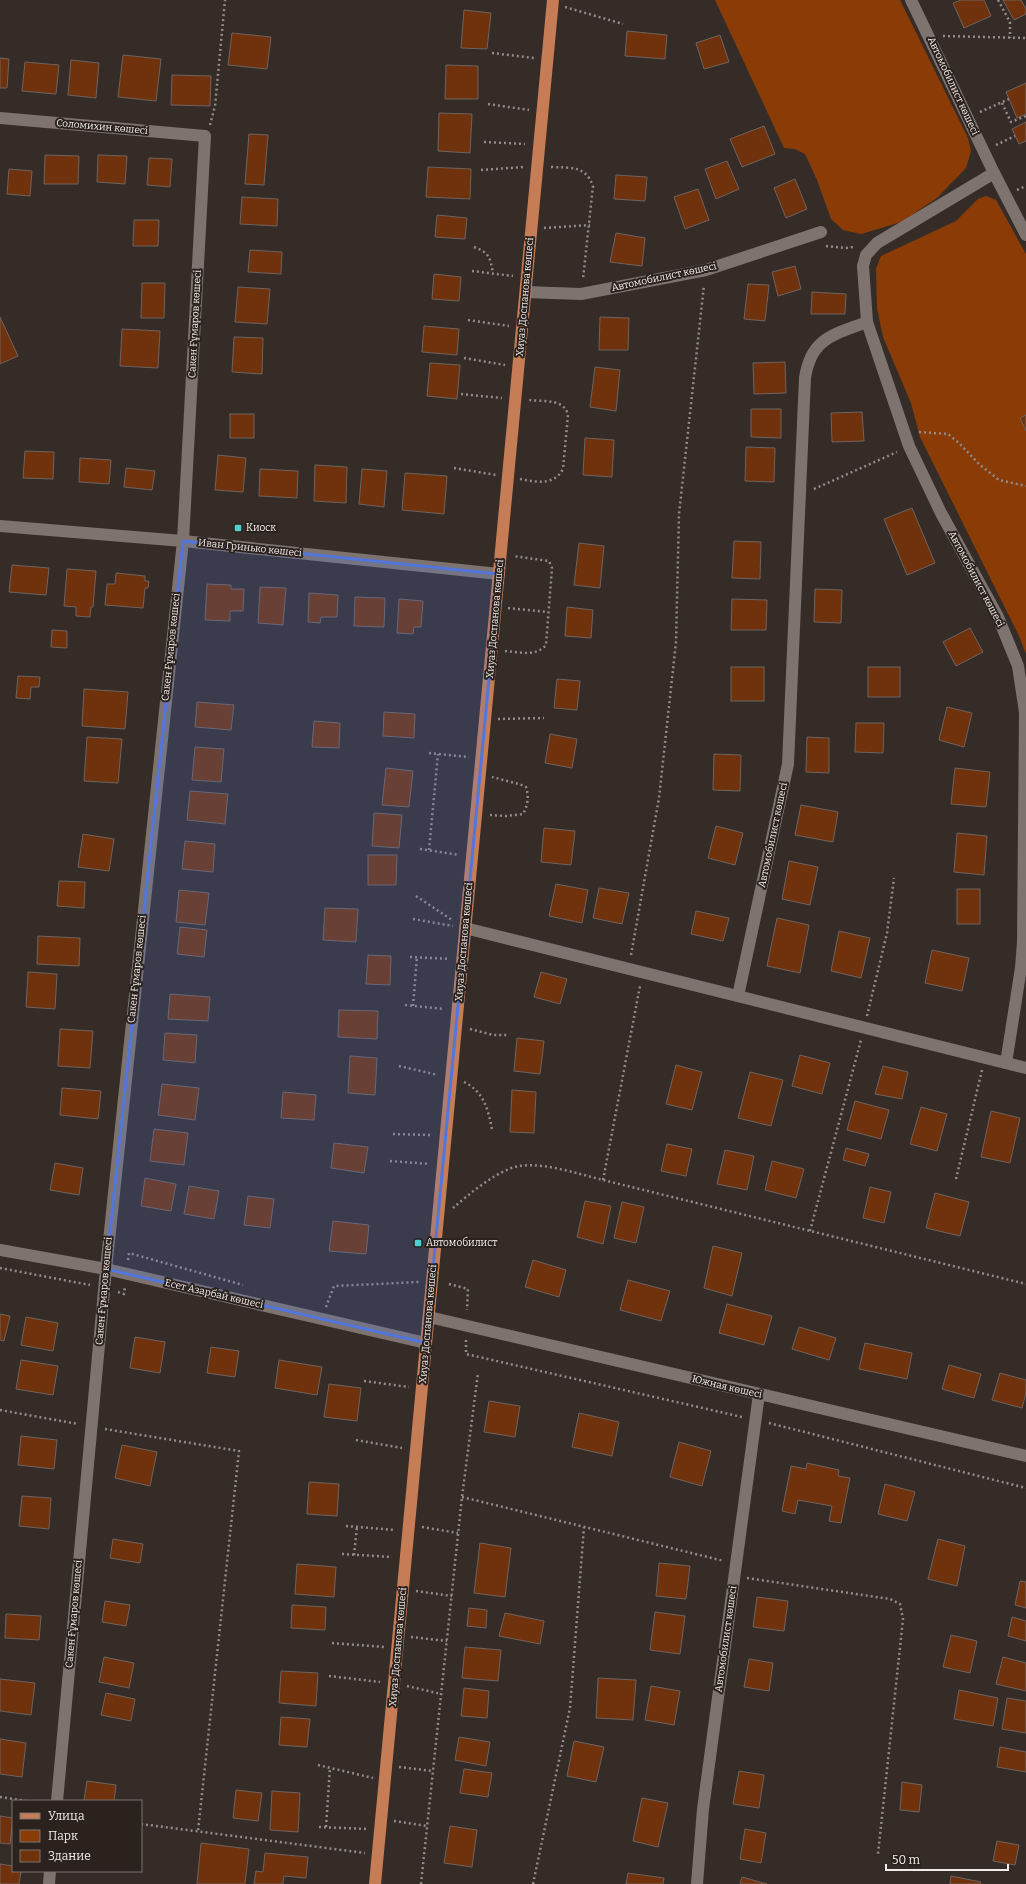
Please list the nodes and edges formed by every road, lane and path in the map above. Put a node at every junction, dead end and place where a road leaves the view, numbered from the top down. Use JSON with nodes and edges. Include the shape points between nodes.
{"nodes":[{"id":1,"x":225,"y":0,"type":"edge"},
{"id":2,"x":911,"y":0,"type":"edge"},
{"id":3,"x":998,"y":0,"type":"edge"},
{"id":4,"x":553,"y":2,"type":"edge"},
{"id":5,"x":623,"y":24,"type":"dead end"},
{"id":6,"x":930,"y":36,"type":"junction"},
{"id":7,"x":1010,"y":38,"type":"junction"},
{"id":8,"x":1026,"y":38,"type":"edge"},
{"id":9,"x":492,"y":53,"type":"dead end"},
{"id":10,"x":548,"y":59,"type":"junction"},
{"id":11,"x":1009,"y":100,"type":"dead end"},
{"id":12,"x":1002,"y":103,"type":"junction"},
{"id":13,"x":488,"y":104,"type":"dead end"},
{"id":14,"x":543,"y":112,"type":"junction"},
{"id":15,"x":1026,"y":116,"type":"edge"},
{"id":16,"x":968,"y":117,"type":"junction"},
{"id":17,"x":0,"y":118,"type":"edge"},
{"id":18,"x":205,"y":136,"type":"junction"},
{"id":19,"x":1015,"y":136,"type":"dead end"},
{"id":20,"x":484,"y":142,"type":"dead end"},
{"id":21,"x":540,"y":145,"type":"junction"},
{"id":22,"x":984,"y":151,"type":"junction"},
{"id":23,"x":538,"y":166,"type":"junction"},
{"id":24,"x":482,"y":170,"type":"dead end"},
{"id":25,"x":994,"y":173,"type":"junction"},
{"id":26,"x":590,"y":225,"type":"junction"},
{"id":27,"x":532,"y":229,"type":"junction"},
{"id":28,"x":821,"y":232,"type":"dead end"},
{"id":29,"x":1026,"y":235,"type":"edge"},
{"id":30,"x":877,"y":243,"type":"junction"},
{"id":31,"x":824,"y":245,"type":"dead end"},
{"id":32,"x":474,"y":247,"type":"dead end"},
{"id":33,"x":706,"y":270,"type":"junction"},
{"id":34,"x":472,"y":271,"type":"dead end"},
{"id":35,"x":493,"y":273,"type":"junction"},
{"id":36,"x":527,"y":277,"type":"junction"},
{"id":37,"x":526,"y":292,"type":"junction"},
{"id":38,"x":581,"y":294,"type":"junction"},
{"id":39,"x":468,"y":320,"type":"dead end"},
{"id":40,"x":867,"y":322,"type":"junction"},
{"id":41,"x":522,"y":327,"type":"junction"},
{"id":42,"x":464,"y":358,"type":"dead end"},
{"id":43,"x":518,"y":367,"type":"junction"},
{"id":44,"x":460,"y":394,"type":"dead end"},
{"id":45,"x":516,"y":399,"type":"junction"},
{"id":46,"x":904,"y":433,"type":"junction"},
{"id":47,"x":909,"y":446,"type":"junction"},
{"id":48,"x":454,"y":468,"type":"dead end"},
{"id":49,"x":508,"y":477,"type":"junction"},
{"id":50,"x":1026,"y":486,"type":"edge"},
{"id":51,"x":799,"y":496,"type":"junction"},
{"id":52,"x":0,"y":526,"type":"edge"},
{"id":53,"x":183,"y":541,"type":"junction"},
{"id":54,"x":501,"y":555,"type":"junction"},
{"id":55,"x":499,"y":574,"type":"junction"},
{"id":56,"x":496,"y":607,"type":"junction"},
{"id":57,"x":548,"y":612,"type":"junction"},
{"id":58,"x":492,"y":650,"type":"junction"},
{"id":59,"x":544,"y":718,"type":"dead end"},
{"id":60,"x":485,"y":719,"type":"junction"},
{"id":61,"x":429,"y":753,"type":"dead end"},
{"id":62,"x":438,"y":754,"type":"junction"},
{"id":63,"x":482,"y":758,"type":"junction"},
{"id":64,"x":480,"y":774,"type":"junction"},
{"id":65,"x":476,"y":814,"type":"junction"},
{"id":66,"x":420,"y":848,"type":"dead end"},
{"id":67,"x":429,"y":850,"type":"junction"},
{"id":68,"x":472,"y":856,"type":"junction"},
{"id":69,"x":894,"y":878,"type":"dead end"},
{"id":70,"x":416,"y":896,"type":"dead end"},
{"id":71,"x":413,"y":920,"type":"dead end"},
{"id":72,"x":466,"y":928,"type":"junction"},
{"id":73,"x":410,"y":957,"type":"dead end"},
{"id":74,"x":417,"y":957,"type":"junction"},
{"id":75,"x":462,"y":960,"type":"junction"},
{"id":76,"x":629,"y":969,"type":"junction"},
{"id":77,"x":643,"y":973,"type":"junction"},
{"id":78,"x":738,"y":996,"type":"junction"},
{"id":79,"x":405,"y":1005,"type":"dead end"},
{"id":80,"x":413,"y":1006,"type":"junction"},
{"id":81,"x":458,"y":1011,"type":"junction"},
{"id":82,"x":456,"y":1023,"type":"junction"},
{"id":83,"x":864,"y":1028,"type":"junction"},
{"id":84,"x":508,"y":1034,"type":"dead end"},
{"id":85,"x":984,"y":1058,"type":"junction"},
{"id":86,"x":1006,"y":1063,"type":"junction"},
{"id":87,"x":399,"y":1066,"type":"dead end"},
{"id":88,"x":1026,"y":1068,"type":"edge"},
{"id":89,"x":451,"y":1078,"type":"junction"},
{"id":90,"x":492,"y":1129,"type":"dead end"},
{"id":91,"x":393,"y":1134,"type":"dead end"},
{"id":92,"x":446,"y":1135,"type":"junction"},
{"id":93,"x":390,"y":1162,"type":"dead end"},
{"id":94,"x":443,"y":1165,"type":"junction"},
{"id":95,"x":956,"y":1179,"type":"dead end"},
{"id":96,"x":603,"y":1180,"type":"junction"},
{"id":97,"x":438,"y":1222,"type":"junction"},
{"id":98,"x":810,"y":1231,"type":"junction"},
{"id":99,"x":0,"y":1250,"type":"edge"},
{"id":100,"x":128,"y":1263,"type":"dead end"},
{"id":101,"x":0,"y":1268,"type":"edge"},
{"id":102,"x":106,"y":1269,"type":"junction"},
{"id":103,"x":421,"y":1282,"type":"dead end"},
{"id":104,"x":126,"y":1284,"type":"dead end"},
{"id":105,"x":449,"y":1284,"type":"dead end"},
{"id":106,"x":1026,"y":1284,"type":"edge"},
{"id":107,"x":90,"y":1285,"type":"dead end"},
{"id":108,"x":250,"y":1287,"type":"dead end"},
{"id":109,"x":117,"y":1291,"type":"dead end"},
{"id":110,"x":319,"y":1306,"type":"dead end"},
{"id":111,"x":467,"y":1310,"type":"dead end"},
{"id":112,"x":429,"y":1317,"type":"junction"},
{"id":113,"x":466,"y":1338,"type":"dead end"},
{"id":114,"x":426,"y":1343,"type":"junction"},
{"id":115,"x":478,"y":1373,"type":"dead end"},
{"id":116,"x":364,"y":1381,"type":"dead end"},
{"id":117,"x":422,"y":1389,"type":"junction"},
{"id":118,"x":759,"y":1394,"type":"junction"},
{"id":119,"x":0,"y":1410,"type":"edge"},
{"id":120,"x":756,"y":1420,"type":"junction"},
{"id":121,"x":91,"y":1426,"type":"junction"},
{"id":122,"x":356,"y":1440,"type":"dead end"},
{"id":123,"x":416,"y":1451,"type":"junction"},
{"id":124,"x":1026,"y":1456,"type":"edge"},
{"id":125,"x":1026,"y":1488,"type":"edge"},
{"id":126,"x":462,"y":1497,"type":"junction"},
{"id":127,"x":346,"y":1526,"type":"dead end"},
{"id":128,"x":357,"y":1527,"type":"junction"},
{"id":129,"x":584,"y":1527,"type":"junction"},
{"id":130,"x":409,"y":1529,"type":"junction"},
{"id":131,"x":458,"y":1533,"type":"junction"},
{"id":132,"x":342,"y":1554,"type":"dead end"},
{"id":133,"x":354,"y":1555,"type":"junction"},
{"id":134,"x":406,"y":1557,"type":"junction"},
{"id":135,"x":736,"y":1564,"type":"junction"},
{"id":136,"x":734,"y":1576,"type":"junction"},
{"id":137,"x":403,"y":1590,"type":"junction"},
{"id":138,"x":452,"y":1596,"type":"junction"},
{"id":139,"x":399,"y":1635,"type":"junction"},
{"id":140,"x":447,"y":1641,"type":"junction"},
{"id":141,"x":332,"y":1643,"type":"dead end"},
{"id":142,"x":398,"y":1648,"type":"junction"},
{"id":143,"x":329,"y":1676,"type":"dead end"},
{"id":144,"x":394,"y":1683,"type":"junction"},
{"id":145,"x":441,"y":1694,"type":"junction"},
{"id":146,"x":318,"y":1765,"type":"dead end"},
{"id":147,"x":386,"y":1765,"type":"junction"},
{"id":148,"x":330,"y":1768,"type":"junction"},
{"id":149,"x":433,"y":1771,"type":"junction"},
{"id":150,"x":385,"y":1781,"type":"junction"},
{"id":151,"x":0,"y":1797,"type":"edge"},
{"id":152,"x":20,"y":1800,"type":"edge"},
{"id":153,"x":57,"y":1800,"type":"edge"},
{"id":154,"x":142,"y":1824,"type":"edge"},
{"id":155,"x":381,"y":1824,"type":"junction"},
{"id":156,"x":427,"y":1826,"type":"junction"},
{"id":157,"x":319,"y":1827,"type":"dead end"},
{"id":158,"x":326,"y":1827,"type":"junction"},
{"id":159,"x":198,"y":1831,"type":"junction"},
{"id":160,"x":378,"y":1854,"type":"junction"},
{"id":161,"x":878,"y":1854,"type":"dead end"},
{"id":162,"x":50,"y":1872,"type":"edge"},
{"id":163,"x":49,"y":1884,"type":"edge"},
{"id":164,"x":375,"y":1884,"type":"edge"},
{"id":165,"x":421,"y":1884,"type":"edge"},
{"id":166,"x":533,"y":1884,"type":"edge"},
{"id":167,"x":698,"y":1884,"type":"edge"}],
"edges":[{"from":1,"to":18,"type":"path","via":[[215,106]]},
{"from":2,"to":6,"type":"street","name":"Автомобилист көшесі"},
{"from":3,"to":7,"type":"path","via":[[1010,22]]},
{"from":4,"to":5,"type":"path"},
{"from":4,"to":10,"type":"main road","name":"Хиуаз Доспанова көшесі"},
{"from":6,"to":7,"type":"path"},
{"from":6,"to":16,"type":"street","name":"Автомобилист көшесі"},
{"from":7,"to":8,"type":"path"},
{"from":9,"to":10,"type":"path"},
{"from":10,"to":14,"type":"main road","name":"Хиуаз Доспанова көшесі"},
{"from":11,"to":12,"type":"path"},
{"from":12,"to":15,"type":"path","via":[[1010,122]]},
{"from":12,"to":16,"type":"path"},
{"from":13,"to":14,"type":"path"},
{"from":14,"to":21,"type":"main road","name":"Хиуаз Доспанова көшесі"},
{"from":16,"to":22,"type":"street","name":"Автомобилист көшесі"},
{"from":17,"to":18,"type":"street","name":"Соломихин көшесі"},
{"from":18,"to":53,"type":"street","name":"Сакен Ғұмаров көшесі"},
{"from":19,"to":22,"type":"path"},
{"from":20,"to":21,"type":"path"},
{"from":21,"to":23,"type":"main road","name":"Хиуаз Доспанова көшесі"},
{"from":22,"to":25,"type":"street","name":"Автомобилист көшесі"},
{"from":23,"to":24,"type":"path"},
{"from":23,"to":26,"type":"path","via":[[584,171],[593,186]]},
{"from":23,"to":27,"type":"main road","name":"Хиуаз Доспанова көшесі"},
{"from":25,"to":29,"type":"street","name":"Автомобилист көшесі"},
{"from":25,"to":30,"type":"street","name":"Автомобилист көшесі"},
{"from":26,"to":27,"type":"path"},
{"from":26,"to":38,"type":"path"},
{"from":27,"to":36,"type":"main road","name":"Хиуаз Доспанова көшесі"},
{"from":28,"to":33,"type":"street","name":"Автомобилист көшесі"},
{"from":30,"to":31,"type":"path","via":[[845,248]]},
{"from":30,"to":40,"type":"street","name":"Автомобилист көшесі","via":[[866,255],[862,266]]},
{"from":32,"to":35,"type":"path","via":[[483,250],[489,256]]},
{"from":33,"to":38,"type":"street","name":"Автомобилист көшесі"},
{"from":33,"to":76,"type":"path","via":[[679,514],[676,642],[659,798]]},
{"from":34,"to":35,"type":"path"},
{"from":35,"to":36,"type":"path"},
{"from":36,"to":37,"type":"main road","name":"Хиуаз Доспанова көшесі"},
{"from":37,"to":38,"type":"street","name":"Автомобилист көшесі"},
{"from":37,"to":41,"type":"main road","name":"Хиуаз Доспанова көшесі"},
{"from":39,"to":41,"type":"path"},
{"from":40,"to":46,"type":"street","name":"Автомобилист көшесі"},
{"from":40,"to":51,"type":"street","name":"Автомобилист көшесі","via":[[822,342],[807,364]]},
{"from":41,"to":43,"type":"main road","name":"Хиуаз Доспанова көшесі"},
{"from":42,"to":43,"type":"path"},
{"from":43,"to":45,"type":"main road","name":"Хиуаз Доспанова көшесі"},
{"from":44,"to":45,"type":"path"},
{"from":45,"to":49,"type":"main road","name":"Хиуаз Доспанова көшесі"},
{"from":45,"to":49,"type":"path","via":[[554,402],[566,408],[568,415],[563,469],[560,476],[546,482]]},
{"from":46,"to":47,"type":"street","name":"Автомобилист көшесі"},
{"from":46,"to":50,"type":"path","via":[[948,434],[999,480]]},
{"from":47,"to":51,"type":"path"},
{"from":47,"to":86,"type":"street","name":"Автомобилист көшесі","via":[[941,513],[998,617],[1018,666],[1024,705],[1023,942]]},
{"from":48,"to":49,"type":"path"},
{"from":49,"to":54,"type":"main road","name":"Хиуаз Доспанова көшесі"},
{"from":51,"to":78,"type":"street","name":"Автомобилист көшесі","via":[[788,764]]},
{"from":52,"to":53,"type":"street","name":"Иван Гринько көшесі"},
{"from":53,"to":55,"type":"street","name":"Иван Гринько көшесі"},
{"from":53,"to":102,"type":"street","name":"Сакен Ғұмаров көшесі"},
{"from":54,"to":55,"type":"main road","name":"Хиуаз Доспанова көшесі"},
{"from":54,"to":57,"type":"path","via":[[549,561],[552,568]]},
{"from":55,"to":56,"type":"main road","name":"Хиуаз Доспанова көшесі"},
{"from":56,"to":57,"type":"path"},
{"from":56,"to":58,"type":"main road","name":"Хиуаз Доспанова көшесі"},
{"from":57,"to":58,"type":"path","via":[[546,645],[542,650],[534,653]]},
{"from":58,"to":60,"type":"main road","name":"Хиуаз Доспанова көшесі"},
{"from":59,"to":60,"type":"path"},
{"from":60,"to":63,"type":"main road","name":"Хиуаз Доспанова көшесі"},
{"from":61,"to":62,"type":"path"},
{"from":62,"to":63,"type":"path"},
{"from":62,"to":67,"type":"path"},
{"from":63,"to":64,"type":"main road","name":"Хиуаз Доспанова көшесі"},
{"from":64,"to":65,"type":"main road","name":"Хиуаз Доспанова көшесі"},
{"from":64,"to":65,"type":"path","via":[[519,784],[526,787],[528,794],[523,814]]},
{"from":65,"to":68,"type":"main road","name":"Хиуаз Доспанова көшесі"},
{"from":66,"to":67,"type":"path"},
{"from":67,"to":68,"type":"path"},
{"from":68,"to":72,"type":"main road","name":"Хиуаз Доспанова көшесі"},
{"from":69,"to":83,"type":"path","via":[[887,933]]},
{"from":70,"to":72,"type":"path"},
{"from":71,"to":72,"type":"path"},
{"from":72,"to":75,"type":"main road","name":"Хиуаз Доспанова көшесі"},
{"from":72,"to":76,"type":"street"},
{"from":73,"to":74,"type":"path"},
{"from":74,"to":75,"type":"path"},
{"from":74,"to":80,"type":"path"},
{"from":75,"to":81,"type":"main road","name":"Хиуаз Доспанова көшесі"},
{"from":76,"to":77,"type":"street"},
{"from":77,"to":78,"type":"street"},
{"from":77,"to":96,"type":"path"},
{"from":78,"to":83,"type":"street"},
{"from":79,"to":80,"type":"path"},
{"from":80,"to":81,"type":"path"},
{"from":81,"to":82,"type":"main road","name":"Хиуаз Доспанова көшесі"},
{"from":82,"to":84,"type":"path","via":[[486,1033]]},
{"from":82,"to":89,"type":"main road","name":"Хиуаз Доспанова көшесі"},
{"from":83,"to":85,"type":"street"},
{"from":83,"to":98,"type":"path"},
{"from":85,"to":86,"type":"street"},
{"from":85,"to":95,"type":"path"},
{"from":86,"to":88,"type":"street"},
{"from":87,"to":89,"type":"path"},
{"from":89,"to":90,"type":"path","via":[[466,1083],[482,1097],[487,1106]]},
{"from":89,"to":92,"type":"main road","name":"Хиуаз Доспанова көшесі"},
{"from":91,"to":92,"type":"path"},
{"from":92,"to":94,"type":"main road","name":"Хиуаз Доспанова көшесі"},
{"from":93,"to":94,"type":"path"},
{"from":94,"to":97,"type":"main road","name":"Хиуаз Доспанова көшесі"},
{"from":96,"to":97,"type":"path","via":[[539,1166],[510,1168]]},
{"from":96,"to":98,"type":"path"},
{"from":97,"to":112,"type":"main road","name":"Хиуаз Доспанова көшесі"},
{"from":98,"to":106,"type":"path"},
{"from":99,"to":102,"type":"street","name":"Есет Азарбай көшесі"},
{"from":100,"to":108,"type":"path","via":[[129,1253]]},
{"from":101,"to":107,"type":"path"},
{"from":102,"to":114,"type":"street","name":"Есет Азарбай көшесі"},
{"from":102,"to":121,"type":"street","name":"Сакен Ғұмаров көшесі"},
{"from":103,"to":110,"type":"path","via":[[334,1286],[326,1308]]},
{"from":104,"to":109,"type":"path","via":[[124,1294]]},
{"from":105,"to":111,"type":"path","via":[[468,1289]]},
{"from":112,"to":114,"type":"main road","name":"Хиуаз Доспанова көшесі"},
{"from":112,"to":118,"type":"street","name":"Южная көшесі"},
{"from":113,"to":120,"type":"path","via":[[466,1354]]},
{"from":114,"to":117,"type":"main road","name":"Хиуаз Доспанова көшесі"},
{"from":115,"to":126,"type":"path"},
{"from":116,"to":117,"type":"path"},
{"from":117,"to":123,"type":"main road","name":"Хиуаз Доспанова көшесі"},
{"from":118,"to":120,"type":"street","name":"Автомобилист көшесі"},
{"from":118,"to":124,"type":"street","name":"Южная көшесі"},
{"from":119,"to":121,"type":"path"},
{"from":120,"to":125,"type":"path"},
{"from":120,"to":135,"type":"street","name":"Автомобилист көшесі"},
{"from":121,"to":153,"type":"street","name":"Сакен Ғұмаров көшесі"},
{"from":121,"to":159,"type":"path","via":[[239,1451]]},
{"from":122,"to":123,"type":"path"},
{"from":123,"to":130,"type":"main road","name":"Хиуаз Доспанова көшесі"},
{"from":126,"to":129,"type":"path"},
{"from":126,"to":131,"type":"path"},
{"from":127,"to":128,"type":"path"},
{"from":128,"to":130,"type":"path"},
{"from":128,"to":133,"type":"path"},
{"from":129,"to":135,"type":"path"},
{"from":129,"to":166,"type":"path","via":[[570,1708]]},
{"from":130,"to":131,"type":"path"},
{"from":130,"to":134,"type":"main road","name":"Хиуаз Доспанова көшесі"},
{"from":131,"to":138,"type":"path"},
{"from":132,"to":133,"type":"path"},
{"from":133,"to":134,"type":"path"},
{"from":134,"to":137,"type":"main road","name":"Хиуаз Доспанова көшесі"},
{"from":135,"to":136,"type":"street","name":"Автомобилист көшесі"},
{"from":136,"to":161,"type":"path","via":[[890,1600],[900,1604],[903,1619]]},
{"from":136,"to":167,"type":"street","name":"Автомобилист көшесі","via":[[704,1809]]},
{"from":137,"to":138,"type":"path"},
{"from":137,"to":139,"type":"main road","name":"Хиуаз Доспанова көшесі"},
{"from":138,"to":140,"type":"path"},
{"from":139,"to":140,"type":"path"},
{"from":139,"to":142,"type":"main road","name":"Хиуаз Доспанова көшесі"},
{"from":140,"to":145,"type":"path"},
{"from":141,"to":142,"type":"path"},
{"from":142,"to":144,"type":"main road","name":"Хиуаз Доспанова көшесі"},
{"from":143,"to":144,"type":"path"},
{"from":144,"to":145,"type":"path"},
{"from":144,"to":147,"type":"main road","name":"Хиуаз Доспанова көшесі"},
{"from":145,"to":149,"type":"path"},
{"from":146,"to":148,"type":"path"},
{"from":147,"to":149,"type":"path"},
{"from":147,"to":150,"type":"main road","name":"Хиуаз Доспанова көшесі"},
{"from":148,"to":150,"type":"path"},
{"from":148,"to":158,"type":"path"},
{"from":149,"to":156,"type":"path"},
{"from":150,"to":155,"type":"main road","name":"Хиуаз Доспанова көшесі"},
{"from":151,"to":152,"type":"path"},
{"from":154,"to":159,"type":"path"},
{"from":155,"to":156,"type":"path"},
{"from":155,"to":158,"type":"path"},
{"from":155,"to":160,"type":"main road","name":"Хиуаз Доспанова көшесі"},
{"from":156,"to":165,"type":"path"},
{"from":157,"to":158,"type":"path"},
{"from":159,"to":160,"type":"path"},
{"from":160,"to":164,"type":"main road","name":"Хиуаз Доспанова көшесі"},
{"from":162,"to":163,"type":"street"}]}
